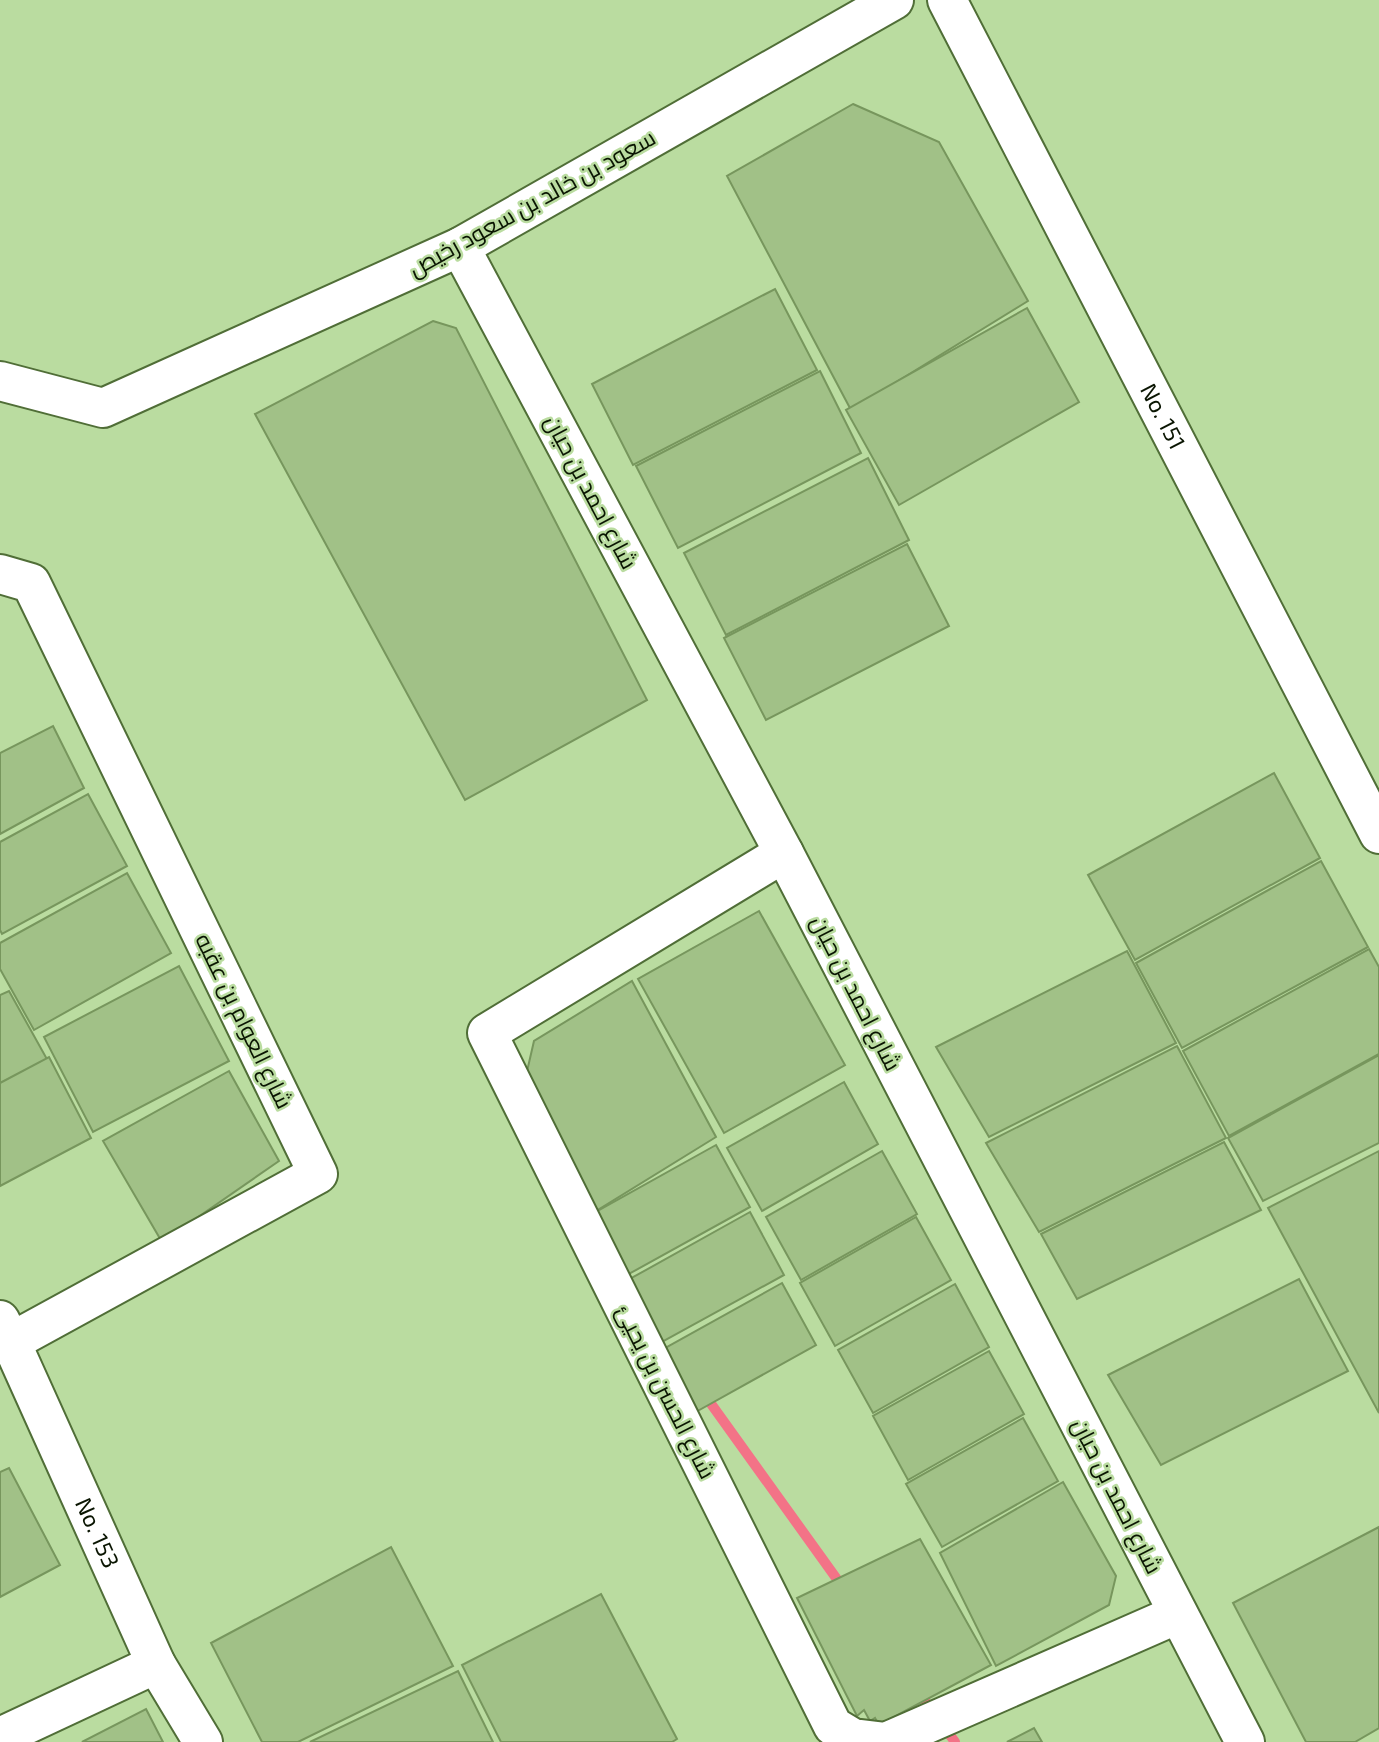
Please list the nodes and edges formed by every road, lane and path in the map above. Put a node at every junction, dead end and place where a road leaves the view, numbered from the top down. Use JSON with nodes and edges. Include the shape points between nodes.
{"nodes":[{"id":1,"x":894,"y":0,"type":"edge"},
{"id":2,"x":947,"y":0,"type":"edge"},
{"id":3,"x":460,"y":247,"type":"junction"},
{"id":4,"x":0,"y":381,"type":"edge"},
{"id":5,"x":0,"y":573,"type":"edge"},
{"id":6,"x":1379,"y":834,"type":"edge"},
{"id":7,"x":784,"y":853,"type":"junction"},
{"id":8,"x":6,"y":1331,"type":"edge"},
{"id":9,"x":1178,"y":1614,"type":"junction"},
{"id":10,"x":156,"y":1664,"type":"junction"},
{"id":11,"x":0,"y":1737,"type":"edge"},
{"id":12,"x":203,"y":1742,"type":"edge"},
{"id":13,"x":1245,"y":1742,"type":"edge"}],
"edges":[{"from":1,"to":3,"type":"street","name":"سعود بن خالد بن سعود رخيص"},
{"from":2,"to":6,"type":"street","name":"No. 151"},
{"from":3,"to":4,"type":"street","name":"سعود بن خالد بن سعود رخيص","via":[[103,408]]},
{"from":3,"to":7,"type":"street","name":"شارع احمد بن حيان"},
{"from":5,"to":8,"type":"street","name":"شارع العوام بن عقبه","via":[[32,583],[318,1174]]},
{"from":7,"to":9,"type":"street","name":"شارع احمد بن حيان"},
{"from":7,"to":9,"type":"street","name":"شارع الحسن بن يحيئ","via":[[487,1033],[833,1726],[853,1738],[886,1742]]},
{"from":8,"to":10,"type":"street","name":"No. 153"},
{"from":9,"to":13,"type":"street","name":"شارع احمد بن حيان"},
{"from":10,"to":11,"type":"street"},
{"from":10,"to":12,"type":"street","name":"No. 153"}]}
